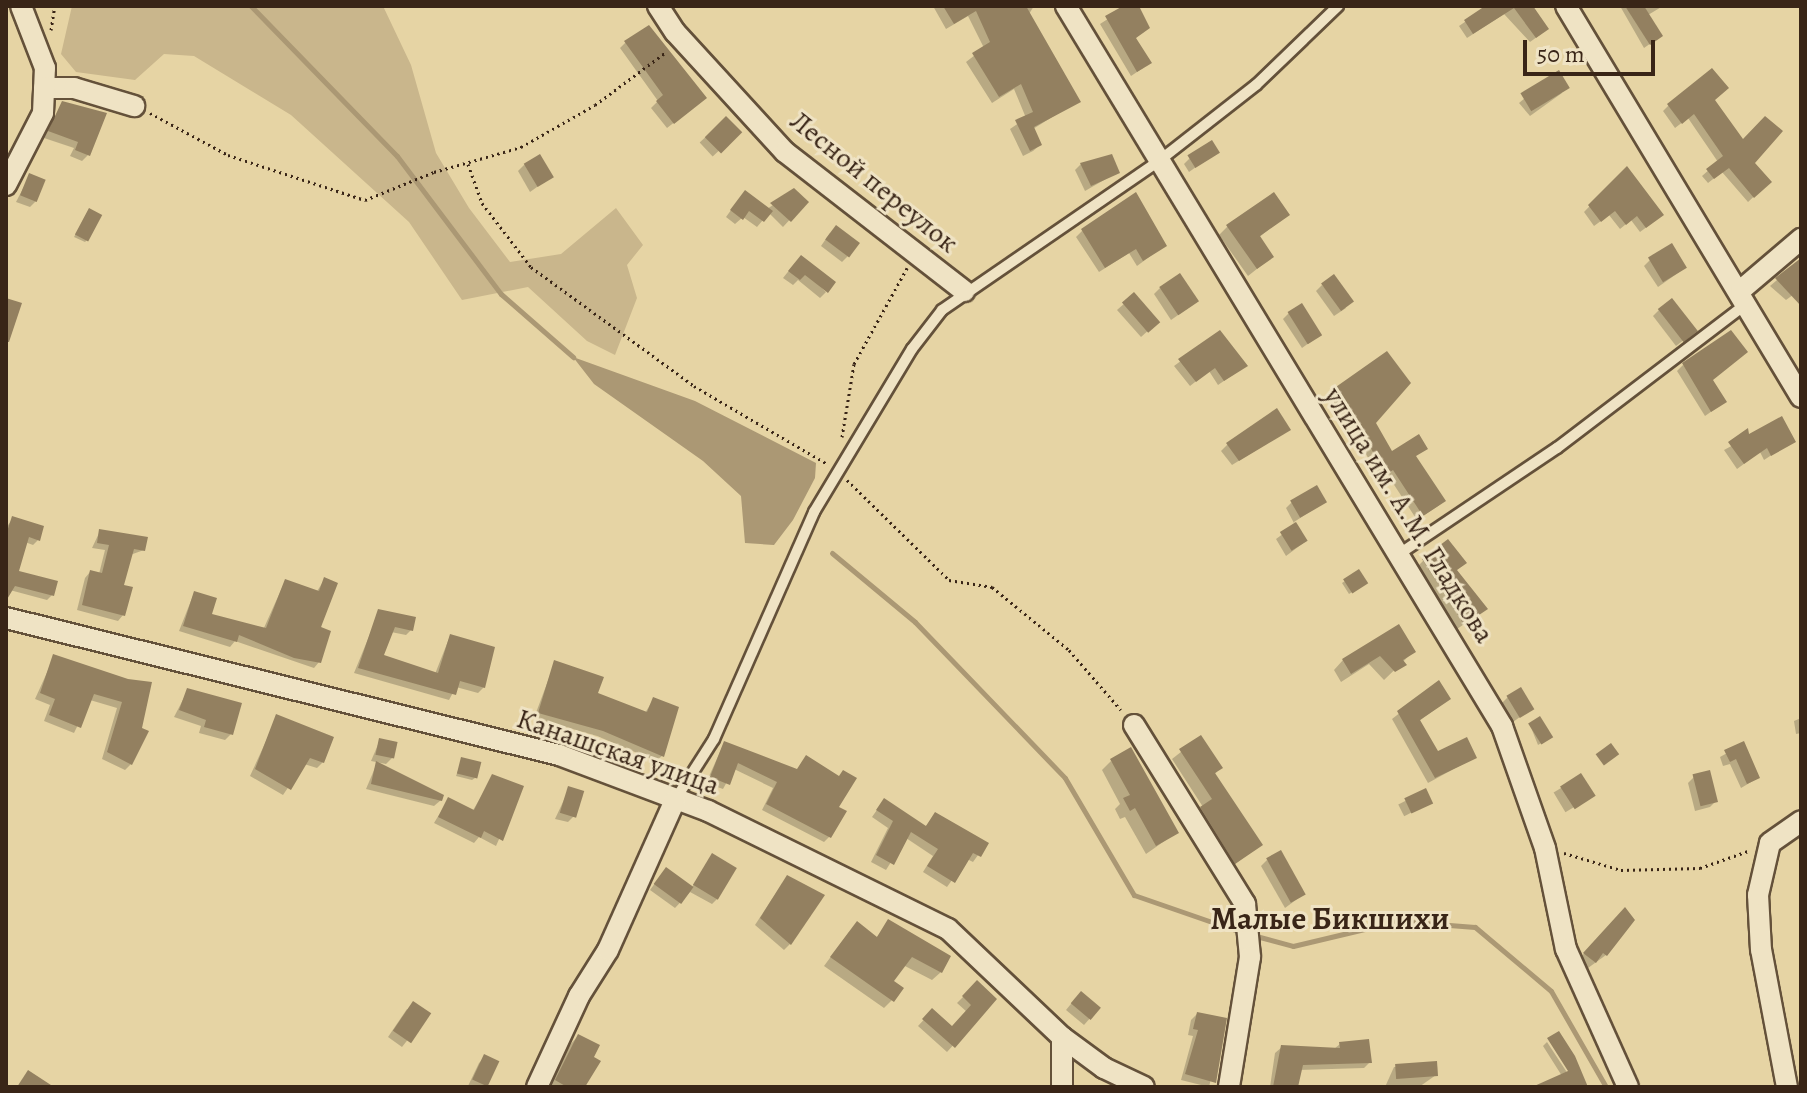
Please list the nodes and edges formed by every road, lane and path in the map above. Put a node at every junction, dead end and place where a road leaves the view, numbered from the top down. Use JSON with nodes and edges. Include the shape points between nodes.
{"nodes":[{"id":1,"x":21,"y":6,"type":"edge"},
{"id":2,"x":658,"y":6,"type":"edge"},
{"id":3,"x":1066,"y":6,"type":"edge"},
{"id":4,"x":1338,"y":6,"type":"edge"},
{"id":5,"x":1566,"y":6,"type":"edge"},
{"id":6,"x":682,"y":40,"type":"junction"},
{"id":7,"x":44,"y":88,"type":"junction"},
{"id":8,"x":134,"y":106,"type":"joint"},
{"id":9,"x":1160,"y":160,"type":"junction"},
{"id":10,"x":468,"y":164,"type":"junction"},
{"id":11,"x":6,"y":185,"type":"edge"},
{"id":12,"x":1801,"y":239,"type":"edge"},
{"id":13,"x":917,"y":254,"type":"junction"},
{"id":14,"x":964,"y":291,"type":"junction"},
{"id":15,"x":1744,"y":296,"type":"junction"},
{"id":16,"x":1801,"y":397,"type":"edge"},
{"id":17,"x":842,"y":442,"type":"dead end"},
{"id":18,"x":840,"y":473,"type":"junction"},
{"id":19,"x":1399,"y":554,"type":"junction"},
{"id":20,"x":6,"y":618,"type":"edge"},
{"id":21,"x":1134,"y":725,"type":"joint"},
{"id":22,"x":675,"y":800,"type":"junction"},
{"id":23,"x":1801,"y":821,"type":"edge"},
{"id":24,"x":1770,"y":843,"type":"junction"},
{"id":25,"x":1545,"y":848,"type":"junction"},
{"id":26,"x":1062,"y":1037,"type":"junction"},
{"id":27,"x":537,"y":1087,"type":"edge"},
{"id":28,"x":1062,"y":1087,"type":"edge"},
{"id":29,"x":1144,"y":1087,"type":"edge"},
{"id":30,"x":1229,"y":1087,"type":"edge"},
{"id":31,"x":1628,"y":1087,"type":"edge"},
{"id":32,"x":1787,"y":1087,"type":"edge"}],
"edges":[{"from":1,"to":7,"type":"street","via":[[45,68]]},
{"from":2,"to":6,"type":"street","name":"Лесной переулок"},
{"from":3,"to":9,"type":"street","name":"улица им. А.М. Гладкова"},
{"from":4,"to":9,"type":"lane","via":[[1256,85]]},
{"from":5,"to":15,"type":"street"},
{"from":6,"to":10,"type":"path","via":[[595,105],[521,147]]},
{"from":6,"to":13,"type":"street","name":"Лесной переулок","via":[[785,152]]},
{"from":7,"to":8,"type":"street","via":[[74,88]]},
{"from":7,"to":11,"type":"street","via":[[43,113]]},
{"from":8,"to":10,"type":"path","via":[[228,155],[365,200]]},
{"from":9,"to":14,"type":"lane"},
{"from":9,"to":19,"type":"street","name":"улица им. А.М. Гладкова"},
{"from":10,"to":18,"type":"path","via":[[482,203],[531,267],[694,386]]},
{"from":12,"to":15,"type":"street"},
{"from":13,"to":14,"type":"street","name":"Лесной переулок"},
{"from":13,"to":17,"type":"path","via":[[854,364]]},
{"from":14,"to":18,"type":"lane","via":[[912,349]]},
{"from":15,"to":16,"type":"street"},
{"from":15,"to":19,"type":"lane","via":[[1557,448]]},
{"from":18,"to":21,"type":"path","via":[[949,580],[992,587],[1069,650]]},
{"from":18,"to":22,"type":"lane","via":[[796,551],[714,739]]},
{"from":19,"to":25,"type":"street","name":"улица им. А.М. Гладкова","via":[[1502,726]]},
{"from":20,"to":22,"type":"street","name":"Канашская улица","via":[[559,755]]},
{"from":21,"to":30,"type":"street","via":[[1245,904],[1250,957]]},
{"from":22,"to":26,"type":"street","name":"Канашская улица","via":[[708,811],[948,929]]},
{"from":22,"to":27,"type":"street","via":[[608,950],[579,996]]},
{"from":23,"to":24,"type":"street"},
{"from":24,"to":25,"type":"path","via":[[1700,868],[1621,870]]},
{"from":24,"to":32,"type":"street","via":[[1758,895],[1761,950]]},
{"from":25,"to":31,"type":"street","name":"улица им. А.М. Гладкова","via":[[1566,949]]},
{"from":26,"to":28,"type":"street"},
{"from":26,"to":29,"type":"street","name":"Канашская улица","via":[[1104,1068]]}]}
